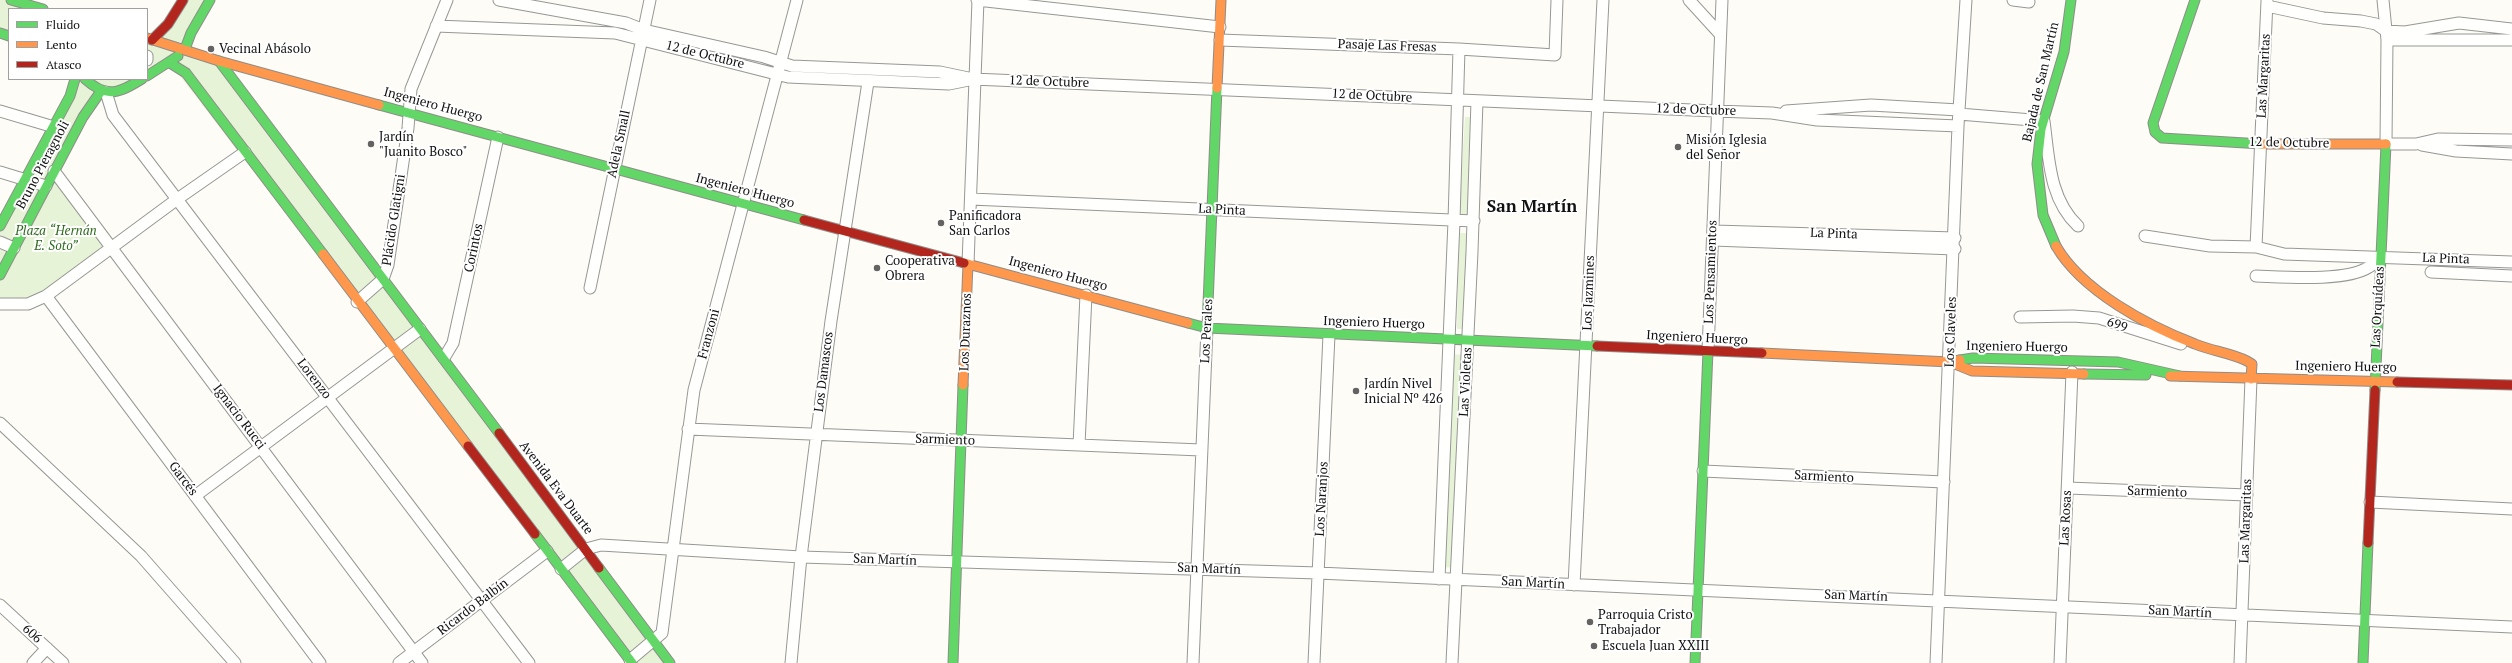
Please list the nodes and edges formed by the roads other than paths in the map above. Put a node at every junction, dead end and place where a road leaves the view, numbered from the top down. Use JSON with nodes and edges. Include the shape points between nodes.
{"nodes":[{"id":1,"x":11,"y":0,"type":"edge"},
{"id":2,"x":184,"y":0,"type":"edge"},
{"id":3,"x":210,"y":0,"type":"edge"},
{"id":4,"x":447,"y":0,"type":"edge"},
{"id":5,"x":499,"y":0,"type":"edge"},
{"id":6,"x":650,"y":0,"type":"edge"},
{"id":7,"x":797,"y":0,"type":"edge"},
{"id":8,"x":977,"y":0,"type":"edge"},
{"id":9,"x":1221,"y":0,"type":"edge"},
{"id":10,"x":1557,"y":0,"type":"edge"},
{"id":11,"x":1603,"y":0,"type":"edge"},
{"id":12,"x":1689,"y":0,"type":"edge"},
{"id":13,"x":1722,"y":0,"type":"edge"},
{"id":14,"x":1966,"y":0,"type":"edge"},
{"id":15,"x":2013,"y":0,"type":"edge"},
{"id":16,"x":2071,"y":0,"type":"edge"},
{"id":17,"x":2195,"y":0,"type":"edge"},
{"id":18,"x":2383,"y":0,"type":"edge"},
{"id":19,"x":2029,"y":2,"type":"dead end"},
{"id":20,"x":2267,"y":3,"type":"edge"},
{"id":21,"x":39,"y":8,"type":"edge"},
{"id":22,"x":436,"y":26,"type":"junction"},
{"id":23,"x":1220,"y":27,"type":"junction"},
{"id":24,"x":2512,"y":30,"type":"edge"},
{"id":25,"x":1720,"y":34,"type":"junction"},
{"id":26,"x":643,"y":35,"type":"junction"},
{"id":27,"x":2387,"y":35,"type":"junction"},
{"id":28,"x":150,"y":39,"type":"edge"},
{"id":29,"x":1220,"y":40,"type":"junction"},
{"id":30,"x":2512,"y":40,"type":"edge"},
{"id":31,"x":185,"y":49,"type":"junction"},
{"id":32,"x":1459,"y":49,"type":"junction"},
{"id":33,"x":219,"y":61,"type":"junction"},
{"id":34,"x":170,"y":63,"type":"junction"},
{"id":35,"x":779,"y":63,"type":"junction"},
{"id":36,"x":777,"y":74,"type":"junction"},
{"id":37,"x":148,"y":76,"type":"edge"},
{"id":38,"x":973,"y":79,"type":"junction"},
{"id":39,"x":75,"y":80,"type":"edge"},
{"id":40,"x":86,"y":80,"type":"edge"},
{"id":41,"x":140,"y":80,"type":"edge"},
{"id":42,"x":868,"y":82,"type":"junction"},
{"id":43,"x":1218,"y":89,"type":"junction"},
{"id":44,"x":103,"y":92,"type":"junction"},
{"id":45,"x":1459,"y":100,"type":"junction"},
{"id":46,"x":1477,"y":101,"type":"junction"},
{"id":47,"x":1596,"y":106,"type":"junction"},
{"id":48,"x":1716,"y":110,"type":"junction"},
{"id":49,"x":0,"y":111,"type":"edge"},
{"id":50,"x":409,"y":112,"type":"junction"},
{"id":51,"x":1959,"y":112,"type":"junction"},
{"id":52,"x":1772,"y":113,"type":"junction"},
{"id":53,"x":2044,"y":121,"type":"junction"},
{"id":54,"x":1958,"y":126,"type":"junction"},
{"id":55,"x":54,"y":127,"type":"junction"},
{"id":56,"x":498,"y":137,"type":"junction"},
{"id":57,"x":2512,"y":140,"type":"edge"},
{"id":58,"x":2260,"y":144,"type":"junction"},
{"id":59,"x":2386,"y":144,"type":"junction"},
{"id":60,"x":2416,"y":144,"type":"junction"},
{"id":61,"x":245,"y":152,"type":"junction"},
{"id":62,"x":2512,"y":154,"type":"edge"},
{"id":63,"x":614,"y":168,"type":"junction"},
{"id":64,"x":54,"y":171,"type":"junction"},
{"id":65,"x":0,"y":172,"type":"edge"},
{"id":66,"x":24,"y":179,"type":"junction"},
{"id":67,"x":46,"y":186,"type":"junction"},
{"id":68,"x":971,"y":199,"type":"junction"},
{"id":69,"x":176,"y":200,"type":"junction"},
{"id":70,"x":743,"y":204,"type":"junction"},
{"id":71,"x":1212,"y":209,"type":"junction"},
{"id":72,"x":1454,"y":221,"type":"junction"},
{"id":73,"x":1474,"y":221,"type":"junction"},
{"id":74,"x":0,"y":226,"type":"edge"},
{"id":75,"x":2078,"y":226,"type":"dead end"},
{"id":76,"x":846,"y":230,"type":"junction"},
{"id":77,"x":1713,"y":236,"type":"junction"},
{"id":78,"x":2145,"y":236,"type":"dead end"},
{"id":79,"x":0,"y":242,"type":"edge"},
{"id":80,"x":1955,"y":243,"type":"junction"},
{"id":81,"x":2256,"y":247,"type":"junction"},
{"id":82,"x":14,"y":248,"type":"junction"},
{"id":83,"x":113,"y":248,"type":"junction"},
{"id":84,"x":2380,"y":256,"type":"junction"},
{"id":85,"x":2512,"y":262,"type":"edge"},
{"id":86,"x":968,"y":264,"type":"junction"},
{"id":87,"x":2431,"y":272,"type":"dead end"},
{"id":88,"x":0,"y":275,"type":"edge"},
{"id":89,"x":2256,"y":276,"type":"dead end"},
{"id":90,"x":2512,"y":276,"type":"edge"},
{"id":91,"x":383,"y":279,"type":"junction"},
{"id":92,"x":590,"y":288,"type":"dead end"},
{"id":93,"x":1086,"y":295,"type":"junction"},
{"id":94,"x":46,"y":296,"type":"junction"},
{"id":95,"x":357,"y":302,"type":"junction"},
{"id":96,"x":0,"y":304,"type":"edge"},
{"id":97,"x":2020,"y":317,"type":"dead end"},
{"id":98,"x":1207,"y":328,"type":"junction"},
{"id":99,"x":420,"y":329,"type":"junction"},
{"id":100,"x":1328,"y":335,"type":"junction"},
{"id":101,"x":1449,"y":339,"type":"junction"},
{"id":102,"x":1468,"y":340,"type":"junction"},
{"id":103,"x":1587,"y":345,"type":"junction"},
{"id":104,"x":393,"y":349,"type":"junction"},
{"id":105,"x":2212,"y":350,"type":"junction"},
{"id":106,"x":1708,"y":351,"type":"junction"},
{"id":107,"x":444,"y":358,"type":"junction"},
{"id":108,"x":1950,"y":362,"type":"junction"},
{"id":109,"x":2072,"y":372,"type":"junction"},
{"id":110,"x":2180,"y":376,"type":"junction"},
{"id":111,"x":2251,"y":379,"type":"junction"},
{"id":112,"x":2374,"y":380,"type":"junction"},
{"id":113,"x":2512,"y":385,"type":"edge"},
{"id":114,"x":328,"y":397,"type":"junction"},
{"id":115,"x":0,"y":423,"type":"edge"},
{"id":116,"x":688,"y":429,"type":"junction"},
{"id":117,"x":816,"y":435,"type":"junction"},
{"id":118,"x":962,"y":440,"type":"junction"},
{"id":119,"x":1080,"y":445,"type":"junction"},
{"id":120,"x":261,"y":447,"type":"junction"},
{"id":121,"x":1201,"y":450,"type":"junction"},
{"id":122,"x":1703,"y":471,"type":"junction"},
{"id":123,"x":1944,"y":482,"type":"junction"},
{"id":124,"x":2068,"y":488,"type":"junction"},
{"id":125,"x":2247,"y":495,"type":"junction"},
{"id":126,"x":195,"y":496,"type":"junction"},
{"id":127,"x":2370,"y":502,"type":"junction"},
{"id":128,"x":2512,"y":509,"type":"edge"},
{"id":129,"x":586,"y":549,"type":"junction"},
{"id":130,"x":672,"y":549,"type":"junction"},
{"id":131,"x":547,"y":551,"type":"junction"},
{"id":132,"x":801,"y":557,"type":"junction"},
{"id":133,"x":957,"y":562,"type":"junction"},
{"id":134,"x":1196,"y":568,"type":"junction"},
{"id":135,"x":561,"y":570,"type":"junction"},
{"id":136,"x":1318,"y":573,"type":"junction"},
{"id":137,"x":1439,"y":579,"type":"junction"},
{"id":138,"x":1457,"y":579,"type":"junction"},
{"id":139,"x":1574,"y":586,"type":"junction"},
{"id":140,"x":1698,"y":590,"type":"junction"},
{"id":141,"x":482,"y":600,"type":"junction"},
{"id":142,"x":1939,"y":600,"type":"junction"},
{"id":143,"x":0,"y":605,"type":"edge"},
{"id":144,"x":2062,"y":605,"type":"junction"},
{"id":145,"x":2242,"y":615,"type":"junction"},
{"id":146,"x":2365,"y":621,"type":"junction"},
{"id":147,"x":2512,"y":626,"type":"edge"},
{"id":148,"x":654,"y":640,"type":"junction"},
{"id":149,"x":47,"y":648,"type":"junction"},
{"id":150,"x":414,"y":652,"type":"junction"},
{"id":151,"x":631,"y":662,"type":"edge"},
{"id":152,"x":33,"y":663,"type":"edge"},
{"id":153,"x":63,"y":663,"type":"edge"},
{"id":154,"x":235,"y":663,"type":"edge"},
{"id":155,"x":320,"y":663,"type":"edge"},
{"id":156,"x":399,"y":663,"type":"edge"},
{"id":157,"x":422,"y":663,"type":"edge"},
{"id":158,"x":529,"y":663,"type":"edge"},
{"id":159,"x":670,"y":663,"type":"edge"},
{"id":160,"x":791,"y":663,"type":"edge"},
{"id":161,"x":953,"y":663,"type":"edge"},
{"id":162,"x":1193,"y":663,"type":"edge"},
{"id":163,"x":1314,"y":663,"type":"edge"},
{"id":164,"x":1452,"y":663,"type":"edge"},
{"id":165,"x":1695,"y":663,"type":"edge"},
{"id":166,"x":1936,"y":663,"type":"edge"},
{"id":167,"x":2060,"y":663,"type":"edge"},
{"id":168,"x":2240,"y":663,"type":"edge"},
{"id":169,"x":2363,"y":663,"type":"edge"}],
"edges":[{"from":1,"to":21,"type":"main road"},
{"from":2,"to":28,"type":"main road","via":[[165,28]]},
{"from":3,"to":31,"type":"main road"},
{"from":4,"to":22,"type":"street","name":"Plácido Glatigni"},
{"from":5,"to":26,"type":"street","name":"12 de Octubre","via":[[626,23]]},
{"from":6,"to":26,"type":"street","name":"Adela Small"},
{"from":7,"to":35,"type":"street","name":"Franzoni"},
{"from":8,"to":23,"type":"street"},
{"from":8,"to":38,"type":"street","name":"Los Duraznos"},
{"from":9,"to":23,"type":"main road","name":"Los Perales"},
{"from":10,"to":32,"type":"street","name":"Pasaje Las Fresas","via":[[1555,55]]},
{"from":11,"to":47,"type":"street","name":"Los Jazmines"},
{"from":12,"to":25,"type":"street"},
{"from":13,"to":25,"type":"street","name":"Los Pensamientos"},
{"from":14,"to":51,"type":"street","name":"Los Claveles"},
{"from":15,"to":19,"type":"street"},
{"from":16,"to":53,"type":"main road","name":"Bajada de San Martín","via":[[2062,59]]},
{"from":17,"to":58,"type":"main road","name":"12 de Octubre","via":[[2153,123],[2155,132],[2162,138]]},
{"from":18,"to":27,"type":"street","name":"Las Orquídeas"},
{"from":20,"to":27,"type":"street","via":[[2322,18],[2376,24]]},
{"from":20,"to":58,"type":"street","name":"Las Margaritas"},
{"from":22,"to":26,"type":"street","name":"12 de Octubre"},
{"from":22,"to":50,"type":"street","name":"Plácido Glatigni","via":[[410,89]]},
{"from":23,"to":29,"type":"main road","name":"Los Perales"},
{"from":24,"to":27,"type":"street","via":[[2459,23]]},
{"from":25,"to":48,"type":"street","name":"Los Pensamientos"},
{"from":26,"to":35,"type":"street","name":"12 de Octubre","via":[[764,57]]},
{"from":26,"to":36,"type":"street","name":"12 de Octubre"},
{"from":26,"to":63,"type":"street","name":"Adela Small"},
{"from":27,"to":30,"type":"street"},
{"from":27,"to":59,"type":"street","name":"Las Orquídeas"},
{"from":28,"to":31,"type":"main road","name":"Ingeniero Huergo"},
{"from":29,"to":32,"type":"street","name":"Pasaje Las Fresas"},
{"from":29,"to":43,"type":"main road","name":"Los Perales"},
{"from":31,"to":33,"type":"main road","name":"Ingeniero Huergo"},
{"from":31,"to":34,"type":"main road"},
{"from":32,"to":45,"type":"street","name":"Las Violetas"},
{"from":33,"to":50,"type":"main road","name":"Ingeniero Huergo"},
{"from":33,"to":91,"type":"main road","name":"Avenida Eva Duarte"},
{"from":34,"to":37,"type":"main road"},
{"from":34,"to":61,"type":"main road","via":[[186,73]]},
{"from":35,"to":36,"type":"street","name":"Franzoni"},
{"from":35,"to":38,"type":"street","name":"12 de Octubre","via":[[940,72]]},
{"from":36,"to":42,"type":"street","name":"12 de Octubre","via":[[788,77]]},
{"from":36,"to":70,"type":"street","name":"Franzoni"},
{"from":38,"to":42,"type":"street","name":"12 de Octubre","via":[[949,84]]},
{"from":38,"to":43,"type":"street","name":"12 de Octubre"},
{"from":38,"to":68,"type":"street","name":"Los Duraznos"},
{"from":39,"to":55,"type":"main road","name":"Bruno Pieragnoli","via":[[70,96]]},
{"from":40,"to":44,"type":"main road"},
{"from":41,"to":44,"type":"main road","via":[[124,91]]},
{"from":42,"to":76,"type":"street","name":"Los Damascos"},
{"from":43,"to":45,"type":"street","name":"12 de Octubre"},
{"from":43,"to":71,"type":"main road","name":"Los Perales"},
{"from":44,"to":64,"type":"main road","name":"Bruno Pieragnoli","via":[[83,117]]},
{"from":44,"to":69,"type":"street","name":"Lorenzo","via":[[113,115]]},
{"from":45,"to":46,"type":"street","name":"12 de Octubre"},
{"from":45,"to":72,"type":"street","name":"Las Violetas"},
{"from":46,"to":47,"type":"street","name":"12 de Octubre"},
{"from":46,"to":73,"type":"street","name":"Las Violetas"},
{"from":47,"to":48,"type":"street","name":"12 de Octubre"},
{"from":47,"to":103,"type":"street","name":"Los Jazmines"},
{"from":48,"to":52,"type":"street","name":"12 de Octubre"},
{"from":48,"to":77,"type":"street","name":"Los Pensamientos"},
{"from":49,"to":55,"type":"street"},
{"from":50,"to":56,"type":"main road","name":"Ingeniero Huergo"},
{"from":50,"to":91,"type":"street","name":"Plácido Glatigni","via":[[388,265]]},
{"from":51,"to":52,"type":"street","name":"12 de Octubre","via":[[1871,106]]},
{"from":51,"to":53,"type":"street","name":"12 de Octubre"},
{"from":51,"to":54,"type":"street","name":"Los Claveles"},
{"from":52,"to":54,"type":"street","name":"12 de Octubre","via":[[1817,120]]},
{"from":53,"to":75,"type":"street","via":[[2057,198],[2066,214]]},
{"from":53,"to":105,"type":"main road","name":"Bajada de San Martín","via":[[2038,154],[2040,206],[2052,237],[2066,262],[2086,280],[2144,319]]},
{"from":54,"to":80,"type":"street","name":"Los Claveles"},
{"from":55,"to":66,"type":"main road","name":"Bruno Pieragnoli"},
{"from":56,"to":63,"type":"main road","name":"Ingeniero Huergo"},
{"from":56,"to":107,"type":"street","name":"Corintos","via":[[453,343]]},
{"from":57,"to":60,"type":"street","name":"12 de Octubre","via":[[2438,139]]},
{"from":58,"to":59,"type":"main road","name":"12 de Octubre"},
{"from":58,"to":81,"type":"street","name":"Las Margaritas"},
{"from":59,"to":60,"type":"street","name":"12 de Octubre"},
{"from":59,"to":84,"type":"main road","name":"Las Orquídeas"},
{"from":60,"to":62,"type":"street","name":"12 de Octubre","via":[[2456,151]]},
{"from":61,"to":69,"type":"street"},
{"from":61,"to":95,"type":"main road"},
{"from":63,"to":70,"type":"main road","name":"Ingeniero Huergo"},
{"from":63,"to":92,"type":"street","name":"Adela Small"},
{"from":64,"to":67,"type":"main road","name":"Bruno Pieragnoli"},
{"from":64,"to":83,"type":"street","name":"Ignacio Rucci"},
{"from":65,"to":66,"type":"street"},
{"from":66,"to":67,"type":"street"},
{"from":66,"to":74,"type":"main road","name":"Bruno Pieragnoli"},
{"from":67,"to":82,"type":"main road","name":"Bruno Pieragnoli"},
{"from":68,"to":71,"type":"street","name":"La Pinta"},
{"from":68,"to":86,"type":"street","name":"Los Duraznos"},
{"from":69,"to":83,"type":"street"},
{"from":69,"to":114,"type":"street","name":"Lorenzo"},
{"from":70,"to":76,"type":"main road","name":"Ingeniero Huergo"},
{"from":70,"to":116,"type":"street","name":"Franzoni","via":[[694,390]]},
{"from":71,"to":72,"type":"street","name":"La Pinta"},
{"from":71,"to":98,"type":"main road","name":"Los Perales"},
{"from":72,"to":73,"type":"street","name":"La Pinta"},
{"from":72,"to":101,"type":"street","name":"Las Violetas"},
{"from":73,"to":102,"type":"street","name":"Las Violetas"},
{"from":76,"to":86,"type":"main road","name":"Ingeniero Huergo"},
{"from":76,"to":117,"type":"street","name":"Los Damascos"},
{"from":77,"to":80,"type":"street","name":"La Pinta"},
{"from":77,"to":106,"type":"street","name":"Los Pensamientos"},
{"from":78,"to":81,"type":"street","name":"La Pinta","via":[[2210,246]]},
{"from":79,"to":82,"type":"street"},
{"from":80,"to":108,"type":"street","name":"Los Claveles"},
{"from":81,"to":84,"type":"street","name":"La Pinta","via":[[2284,254]]},
{"from":82,"to":88,"type":"main road","name":"Bruno Pieragnoli"},
{"from":83,"to":94,"type":"street"},
{"from":83,"to":120,"type":"street","name":"Ignacio Rucci"},
{"from":84,"to":85,"type":"street","name":"La Pinta"},
{"from":84,"to":89,"type":"street","via":[[2370,267],[2360,271],[2319,277]]},
{"from":84,"to":112,"type":"main road","name":"Las Orquídeas"},
{"from":86,"to":93,"type":"main road","name":"Ingeniero Huergo"},
{"from":86,"to":118,"type":"main road","name":"Los Duraznos"},
{"from":87,"to":90,"type":"street","name":"La Pinta"},
{"from":91,"to":95,"type":"street"},
{"from":91,"to":99,"type":"main road","name":"Avenida Eva Duarte"},
{"from":93,"to":98,"type":"main road","name":"Ingeniero Huergo"},
{"from":93,"to":119,"type":"street"},
{"from":94,"to":96,"type":"street","via":[[28,304]]},
{"from":94,"to":126,"type":"street","name":"Garcés"},
{"from":95,"to":104,"type":"main road"},
{"from":97,"to":105,"type":"street","name":"699","via":[[2099,318],[2143,334]]},
{"from":98,"to":100,"type":"main road","name":"Ingeniero Huergo"},
{"from":98,"to":121,"type":"street","name":"Los Perales"},
{"from":99,"to":104,"type":"street"},
{"from":99,"to":107,"type":"main road","name":"Avenida Eva Duarte"},
{"from":100,"to":101,"type":"main road","name":"Ingeniero Huergo"},
{"from":100,"to":136,"type":"street","name":"Los Naranjos"},
{"from":101,"to":102,"type":"main road","name":"Ingeniero Huergo"},
{"from":101,"to":137,"type":"street","name":"Las Violetas"},
{"from":102,"to":103,"type":"main road","name":"Ingeniero Huergo"},
{"from":102,"to":138,"type":"street","name":"Las Violetas"},
{"from":103,"to":106,"type":"main road","name":"Ingeniero Huergo"},
{"from":103,"to":139,"type":"street","name":"Los Jazmines"},
{"from":104,"to":114,"type":"street"},
{"from":104,"to":131,"type":"main road"},
{"from":105,"to":111,"type":"main road","name":"Bajada de San Martín","via":[[2245,359],[2252,364]]},
{"from":106,"to":108,"type":"main road","name":"Ingeniero Huergo"},
{"from":106,"to":122,"type":"main road","name":"Los Pensamientos"},
{"from":107,"to":129,"type":"main road","name":"Avenida Eva Duarte"},
{"from":108,"to":109,"type":"main road","name":"Ingeniero Huergo","via":[[1972,371]]},
{"from":108,"to":110,"type":"main road","name":"Ingeniero Huergo","via":[[1973,358],[2118,362]]},
{"from":108,"to":123,"type":"street","name":"Los Claveles"},
{"from":109,"to":110,"type":"main road","name":"Ingeniero Huergo"},
{"from":109,"to":124,"type":"street","name":"Las Rosas"},
{"from":110,"to":111,"type":"main road","name":"Ingeniero Huergo"},
{"from":111,"to":112,"type":"main road","name":"Ingeniero Huergo"},
{"from":111,"to":125,"type":"street","name":"Las Margaritas"},
{"from":112,"to":113,"type":"main road","name":"Ingeniero Huergo"},
{"from":112,"to":127,"type":"main road","name":"Las Orquídeas"},
{"from":114,"to":120,"type":"street"},
{"from":114,"to":141,"type":"street","name":"Lorenzo"},
{"from":115,"to":154,"type":"street","via":[[141,556]]},
{"from":116,"to":117,"type":"street","name":"Sarmiento"},
{"from":116,"to":130,"type":"street","name":"Franzoni"},
{"from":117,"to":118,"type":"street","name":"Sarmiento"},
{"from":117,"to":132,"type":"street","name":"Los Damascos"},
{"from":118,"to":119,"type":"street","name":"Sarmiento"},
{"from":118,"to":133,"type":"main road","name":"Los Duraznos"},
{"from":119,"to":121,"type":"street","name":"Sarmiento"},
{"from":120,"to":126,"type":"street"},
{"from":120,"to":150,"type":"street","name":"Ignacio Rucci"},
{"from":121,"to":134,"type":"street","name":"Los Perales"},
{"from":122,"to":123,"type":"street","name":"Sarmiento"},
{"from":122,"to":140,"type":"main road","name":"Los Pensamientos"},
{"from":123,"to":142,"type":"street","name":"Los Claveles"},
{"from":124,"to":125,"type":"street","name":"Sarmiento"},
{"from":124,"to":144,"type":"street","name":"Las Rosas"},
{"from":125,"to":145,"type":"street","name":"Las Margaritas"},
{"from":126,"to":155,"type":"street","name":"Garcés"},
{"from":127,"to":128,"type":"street"},
{"from":127,"to":146,"type":"main road","name":"Las Orquídeas"},
{"from":129,"to":130,"type":"street","name":"San Martín","via":[[601,545]]},
{"from":129,"to":135,"type":"street","name":"San Martín"},
{"from":129,"to":148,"type":"main road","name":"Avenida Eva Duarte"},
{"from":130,"to":132,"type":"street","name":"San Martín"},
{"from":130,"to":148,"type":"street","name":"Franzoni","via":[[662,633]]},
{"from":131,"to":135,"type":"main road"},
{"from":131,"to":141,"type":"street","name":"Ricardo Balbín"},
{"from":132,"to":133,"type":"street","name":"San Martín"},
{"from":132,"to":160,"type":"street","name":"Los Damascos"},
{"from":133,"to":134,"type":"street","name":"San Martín"},
{"from":133,"to":161,"type":"main road","name":"Los Duraznos"},
{"from":134,"to":136,"type":"street","name":"San Martín"},
{"from":134,"to":162,"type":"street","name":"Los Perales"},
{"from":135,"to":151,"type":"main road"},
{"from":136,"to":137,"type":"street","name":"San Martín"},
{"from":136,"to":163,"type":"street","name":"Los Naranjos"},
{"from":137,"to":138,"type":"street","name":"San Martín"},
{"from":138,"to":139,"type":"street","name":"San Martín"},
{"from":138,"to":164,"type":"street","name":"Las Violetas"},
{"from":139,"to":140,"type":"street","name":"San Martín"},
{"from":140,"to":142,"type":"street","name":"San Martín"},
{"from":140,"to":165,"type":"main road","name":"Los Pensamientos"},
{"from":141,"to":150,"type":"street","name":"Ricardo Balbín"},
{"from":141,"to":158,"type":"street","name":"Lorenzo"},
{"from":142,"to":144,"type":"street","name":"San Martín"},
{"from":142,"to":166,"type":"street","name":"Los Claveles"},
{"from":143,"to":149,"type":"street","name":"606"},
{"from":144,"to":145,"type":"street","name":"San Martín"},
{"from":144,"to":167,"type":"street","name":"Las Rosas"},
{"from":145,"to":146,"type":"street","name":"San Martín"},
{"from":145,"to":168,"type":"street","name":"Las Margaritas"},
{"from":146,"to":147,"type":"street","name":"San Martín"},
{"from":146,"to":169,"type":"main road","name":"Las Orquídeas"},
{"from":148,"to":151,"type":"street","name":"Franzoni"},
{"from":148,"to":159,"type":"main road","name":"Avenida Eva Duarte"},
{"from":149,"to":152,"type":"street"},
{"from":149,"to":153,"type":"street","name":"606"},
{"from":150,"to":156,"type":"street","name":"Ricardo Balbín"},
{"from":150,"to":157,"type":"street","name":"Ignacio Rucci"}]}
